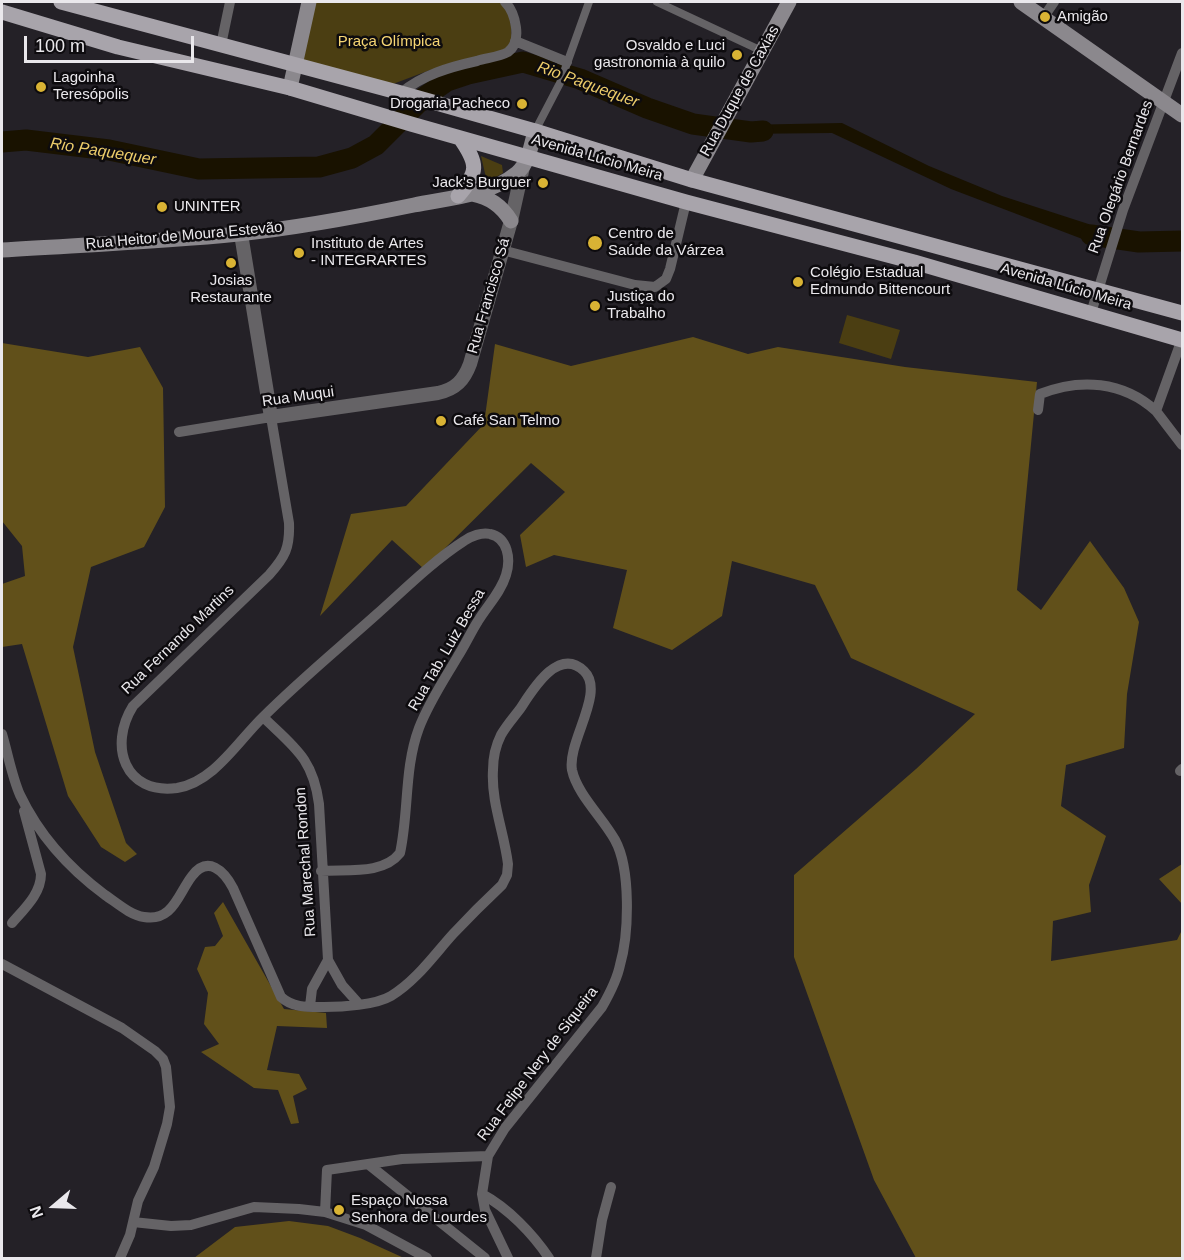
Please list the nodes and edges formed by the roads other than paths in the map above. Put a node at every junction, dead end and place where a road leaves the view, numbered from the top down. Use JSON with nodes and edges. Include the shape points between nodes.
{"nodes":[{"id":1,"x":61,"y":2,"type":"edge"},
{"id":2,"x":230,"y":2,"type":"edge"},
{"id":3,"x":309,"y":2,"type":"edge"},
{"id":4,"x":505,"y":2,"type":"edge"},
{"id":5,"x":589,"y":2,"type":"edge"},
{"id":6,"x":657,"y":2,"type":"edge"},
{"id":7,"x":789,"y":2,"type":"edge"},
{"id":8,"x":1020,"y":2,"type":"edge"},
{"id":9,"x":1054,"y":2,"type":"edge"},
{"id":10,"x":2,"y":12,"type":"edge"},
{"id":11,"x":1043,"y":18,"type":"junction"},
{"id":12,"x":515,"y":41,"type":"junction"},
{"id":13,"x":221,"y":45,"type":"junction"},
{"id":14,"x":762,"y":51,"type":"junction"},
{"id":15,"x":1182,"y":53,"type":"edge"},
{"id":16,"x":296,"y":64,"type":"junction"},
{"id":17,"x":567,"y":64,"type":"junction"},
{"id":18,"x":290,"y":88,"type":"junction"},
{"id":19,"x":406,"y":95,"type":"junction"},
{"id":20,"x":1164,"y":102,"type":"junction"},
{"id":21,"x":1182,"y":115,"type":"edge"},
{"id":22,"x":535,"y":131,"type":"junction"},
{"id":23,"x":460,"y":138,"type":"junction"},
{"id":24,"x":525,"y":162,"type":"junction"},
{"id":25,"x":692,"y":180,"type":"junction"},
{"id":26,"x":465,"y":195,"type":"junction"},
{"id":27,"x":686,"y":202,"type":"junction"},
{"id":28,"x":511,"y":221,"type":"junction"},
{"id":29,"x":241,"y":234,"type":"junction"},
{"id":30,"x":2,"y":250,"type":"edge"},
{"id":31,"x":502,"y":250,"type":"junction"},
{"id":32,"x":1097,"y":291,"type":"junction"},
{"id":33,"x":1091,"y":313,"type":"junction"},
{"id":34,"x":1182,"y":313,"type":"edge"},
{"id":35,"x":1182,"y":340,"type":"edge"},
{"id":36,"x":421,"y":397,"type":"joint"},
{"id":37,"x":1038,"y":410,"type":"dead end"},
{"id":38,"x":1156,"y":411,"type":"junction"},
{"id":39,"x":271,"y":417,"type":"junction"},
{"id":40,"x":179,"y":432,"type":"dead end"},
{"id":41,"x":1182,"y":445,"type":"edge"},
{"id":42,"x":487,"y":533,"type":"joint"},
{"id":43,"x":263,"y":717,"type":"junction"},
{"id":44,"x":2,"y":734,"type":"edge"},
{"id":45,"x":19,"y":793,"type":"junction"},
{"id":46,"x":321,"y":871,"type":"junction"},
{"id":47,"x":12,"y":923,"type":"dead end"},
{"id":48,"x":328,"y":960,"type":"junction"},
{"id":49,"x":2,"y":964,"type":"edge"},
{"id":50,"x":359,"y":1004,"type":"junction"},
{"id":51,"x":310,"y":1006,"type":"junction"},
{"id":52,"x":488,"y":1156,"type":"junction"},
{"id":53,"x":368,"y":1164,"type":"junction"},
{"id":54,"x":611,"y":1187,"type":"dead end"},
{"id":55,"x":482,"y":1194,"type":"junction"},
{"id":56,"x":325,"y":1212,"type":"junction"},
{"id":57,"x":133,"y":1222,"type":"junction"},
{"id":58,"x":120,"y":1258,"type":"edge"},
{"id":59,"x":427,"y":1258,"type":"edge"},
{"id":60,"x":485,"y":1258,"type":"edge"},
{"id":61,"x":508,"y":1258,"type":"edge"},
{"id":62,"x":549,"y":1258,"type":"edge"},
{"id":63,"x":596,"y":1258,"type":"edge"}],
"edges":[{"from":1,"to":13,"type":"main road","name":"Avenida Lúcio Meira"},
{"from":2,"to":13,"type":"street"},
{"from":3,"to":16,"type":"main road"},
{"from":4,"to":12,"type":"street","via":[[513,15]]},
{"from":5,"to":17,"type":"street"},
{"from":6,"to":14,"type":"street"},
{"from":7,"to":14,"type":"main road","name":"Rua Duque de Caxias"},
{"from":8,"to":11,"type":"main road"},
{"from":9,"to":11,"type":"street"},
{"from":10,"to":18,"type":"main road","name":"Avenida Lúcio Meira","via":[[118,47]]},
{"from":11,"to":20,"type":"main road"},
{"from":12,"to":17,"type":"street"},
{"from":12,"to":19,"type":"street","via":[[507,52],[419,80]]},
{"from":13,"to":16,"type":"main road","name":"Avenida Lúcio Meira"},
{"from":14,"to":25,"type":"main road","name":"Rua Duque de Caxias"},
{"from":15,"to":20,"type":"street","name":"Rua Olegário Bernardes"},
{"from":16,"to":18,"type":"main road"},
{"from":16,"to":19,"type":"main road","name":"Avenida Lúcio Meira"},
{"from":17,"to":22,"type":"street","name":"Rua Francisco Sá"},
{"from":18,"to":23,"type":"main road","name":"Avenida Lúcio Meira"},
{"from":19,"to":22,"type":"main road","name":"Avenida Lúcio Meira"},
{"from":20,"to":21,"type":"main road"},
{"from":20,"to":32,"type":"street","name":"Rua Olegário Bernardes"},
{"from":22,"to":24,"type":"main road","name":"Rua Francisco Sá"},
{"from":22,"to":25,"type":"main road","name":"Avenida Lúcio Meira"},
{"from":23,"to":24,"type":"main road","name":"Avenida Lúcio Meira"},
{"from":23,"to":26,"type":"main road","via":[[474,168]]},
{"from":24,"to":26,"type":"main road","name":"Rua Heitor de Moura Estevão","via":[[510,177]]},
{"from":24,"to":27,"type":"main road","name":"Avenida Lúcio Meira"},
{"from":24,"to":28,"type":"street","name":"Rua Francisco Sá"},
{"from":25,"to":32,"type":"main road","name":"Avenida Lúcio Meira"},
{"from":26,"to":28,"type":"main road","via":[[493,201]]},
{"from":26,"to":29,"type":"main road","name":"Rua Heitor de Moura Estevão"},
{"from":27,"to":31,"type":"street","via":[[670,269],[656,287]]},
{"from":27,"to":33,"type":"main road","name":"Avenida Lúcio Meira"},
{"from":28,"to":31,"type":"street","name":"Rua Francisco Sá"},
{"from":29,"to":30,"type":"main road","name":"Rua Heitor de Moura Estevão"},
{"from":29,"to":39,"type":"street","name":"Rua Fernando Martins"},
{"from":31,"to":36,"type":"street","name":"Rua Francisco Sá","via":[[465,377],[449,391]]},
{"from":32,"to":33,"type":"street","name":"Rua Olegário Bernardes"},
{"from":32,"to":34,"type":"main road","name":"Avenida Lúcio Meira"},
{"from":33,"to":35,"type":"main road","name":"Avenida Lúcio Meira"},
{"from":35,"to":38,"type":"street"},
{"from":36,"to":39,"type":"street","name":"Rua Muqui"},
{"from":37,"to":38,"type":"street","via":[[1040,394],[1090,383],[1117,388]]},
{"from":38,"to":41,"type":"street"},
{"from":39,"to":40,"type":"street","name":"Rua Muqui"},
{"from":39,"to":43,"type":"street","name":"Rua Fernando Martins","via":[[289,523],[287,550],[269,575],[133,706],[125,719],[120,748],[133,775],[148,786],[183,787],[212,770]]},
{"from":42,"to":43,"type":"street","name":"Rua Fernando Martins","via":[[466,540],[445,555]]},
{"from":42,"to":46,"type":"street","name":"Rua Tab. Luiz Bessa","via":[[497,536],[505,545],[509,558],[507,573],[432,699],[418,730],[411,754],[400,853],[375,868]]},
{"from":43,"to":46,"type":"street","name":"Rua Marechal Rondon","via":[[310,768],[318,797]]},
{"from":44,"to":45,"type":"street"},
{"from":45,"to":47,"type":"street","via":[[41,883]]},
{"from":45,"to":51,"type":"street","via":[[70,865],[128,911],[142,917],[165,914],[198,870],[217,868],[233,888],[281,997],[288,1003]]},
{"from":46,"to":48,"type":"street","name":"Rua Marechal Rondon"},
{"from":48,"to":50,"type":"street","name":"Rua Marechal Rondon"},
{"from":48,"to":51,"type":"street","via":[[312,989]]},
{"from":49,"to":57,"type":"street","via":[[122,1028],[163,1059],[170,1107],[154,1167]]},
{"from":50,"to":51,"type":"street"},
{"from":50,"to":52,"type":"street","name":"Rua Felipe Nery de Siqueira","via":[[377,1002],[405,986],[502,885],[508,864],[492,786],[495,750],[502,734],[549,672],[568,663],[585,671],[592,685],[572,771],[621,855],[626,886],[621,964],[602,1007],[505,1128]]},
{"from":52,"to":53,"type":"street"},
{"from":52,"to":55,"type":"street"},
{"from":53,"to":56,"type":"street","via":[[327,1170]]},
{"from":53,"to":60,"type":"street"},
{"from":54,"to":63,"type":"street"},
{"from":55,"to":61,"type":"street","via":[[491,1226]]},
{"from":55,"to":62,"type":"street","via":[[499,1205]]},
{"from":56,"to":57,"type":"street","via":[[254,1207],[191,1225]]},
{"from":56,"to":59,"type":"street","via":[[366,1225]]},
{"from":57,"to":58,"type":"street"}]}
